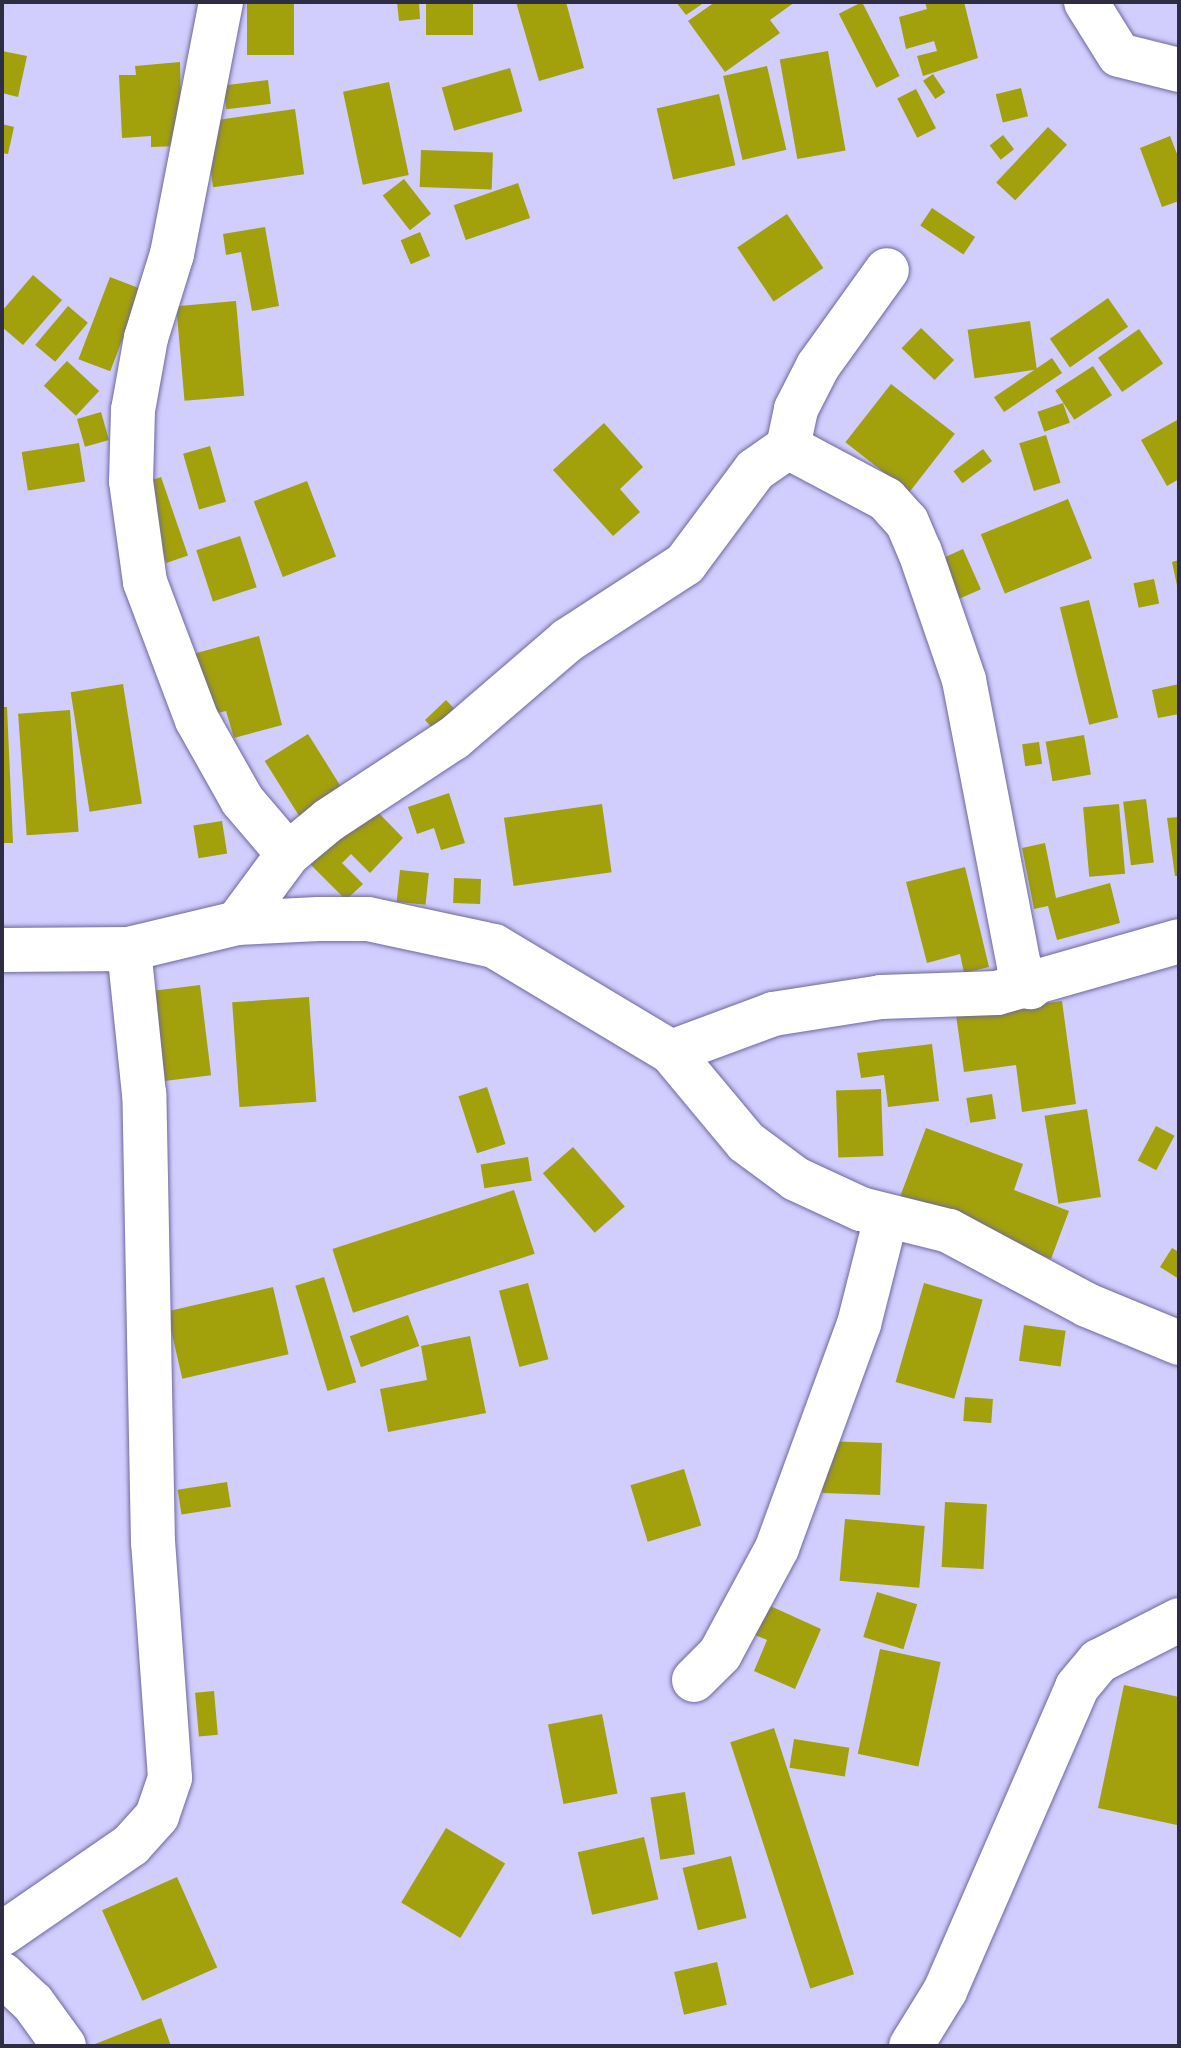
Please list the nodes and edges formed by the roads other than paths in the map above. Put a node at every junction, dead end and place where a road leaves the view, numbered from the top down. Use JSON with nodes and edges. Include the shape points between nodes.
{"nodes":[{"id":1,"x":221,"y":2,"type":"edge"},
{"id":2,"x":1086,"y":2,"type":"edge"},
{"id":3,"x":1179,"y":70,"type":"edge"},
{"id":4,"x":887,"y":270,"type":"dead end"},
{"id":5,"x":788,"y":447,"type":"junction"},
{"id":6,"x":288,"y":854,"type":"junction"},
{"id":7,"x":237,"y":923,"type":"junction"},
{"id":8,"x":1179,"y":941,"type":"edge"},
{"id":9,"x":129,"y":949,"type":"junction"},
{"id":10,"x":2,"y":950,"type":"edge"},
{"id":11,"x":1030,"y":987,"type":"junction"},
{"id":12,"x":671,"y":1052,"type":"junction"},
{"id":13,"x":886,"y":1217,"type":"junction"},
{"id":14,"x":1179,"y":1343,"type":"edge"},
{"id":15,"x":1179,"y":1620,"type":"edge"},
{"id":16,"x":694,"y":1680,"type":"dead end"},
{"id":17,"x":2,"y":1934,"type":"edge"},
{"id":18,"x":2,"y":1974,"type":"edge"},
{"id":19,"x":64,"y":2046,"type":"edge"},
{"id":20,"x":911,"y":2046,"type":"edge"}],
"edges":[{"from":1,"to":6,"type":"street","via":[[176,239],[143,352],[133,410],[131,481],[145,582],[197,720],[242,800]]},
{"from":2,"to":3,"type":"street","via":[[1119,55]]},
{"from":4,"to":5,"type":"street","via":[[818,366],[796,409]]},
{"from":5,"to":6,"type":"street","via":[[755,470],[685,564],[568,640],[454,738],[393,775]]},
{"from":5,"to":11,"type":"street","via":[[850,476],[886,499],[907,522],[964,680],[1006,907],[1019,965]]},
{"from":6,"to":7,"type":"street"},
{"from":7,"to":9,"type":"street"},
{"from":7,"to":12,"type":"street","via":[[368,919],[494,946]]},
{"from":8,"to":11,"type":"street"},
{"from":9,"to":10,"type":"street"},
{"from":9,"to":17,"type":"street","via":[[144,1094],[153,1543],[170,1778],[157,1816],[131,1845]]},
{"from":11,"to":12,"type":"street","via":[[937,998],[881,997],[773,1014]]},
{"from":12,"to":13,"type":"street","via":[[746,1142],[771,1163]]},
{"from":13,"to":14,"type":"street","via":[[949,1231],[1087,1305]]},
{"from":13,"to":16,"type":"street","via":[[859,1324],[777,1548],[720,1654]]},
{"from":15,"to":20,"type":"street","via":[[1099,1661],[1077,1687],[945,1991]]},
{"from":18,"to":19,"type":"street","via":[[33,2003]]}]}
